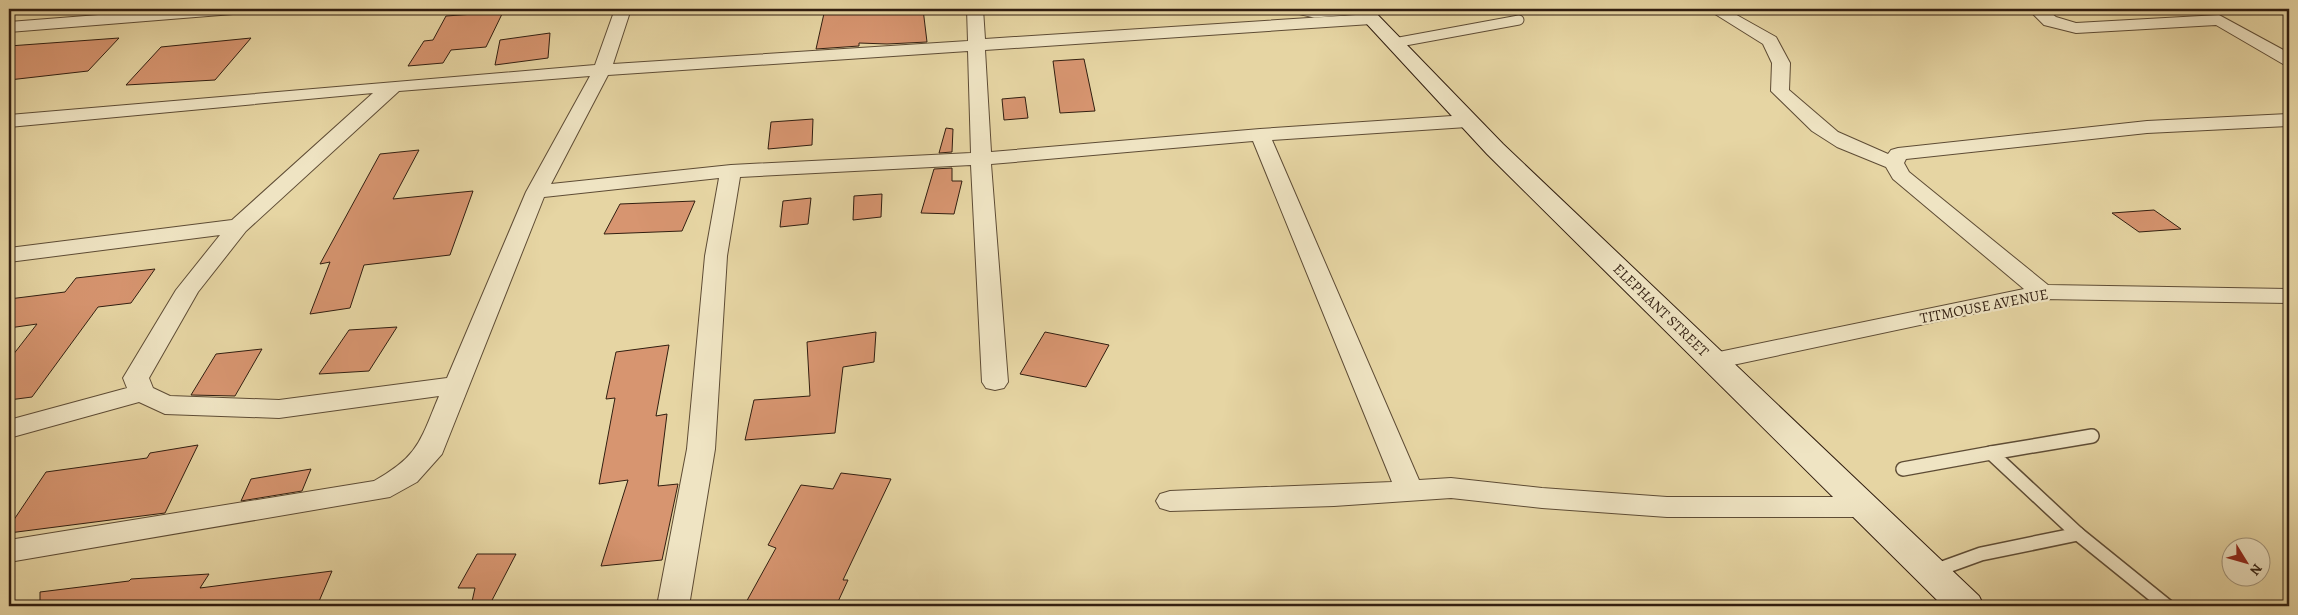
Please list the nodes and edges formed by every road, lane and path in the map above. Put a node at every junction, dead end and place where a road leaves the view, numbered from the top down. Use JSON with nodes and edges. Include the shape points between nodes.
{"nodes":[{"id":1,"x":232,"y":9,"type":"edge"},
{"id":2,"x":623,"y":9,"type":"edge"},
{"id":3,"x":975,"y":9,"type":"edge"},
{"id":4,"x":1297,"y":9,"type":"edge"},
{"id":5,"x":1715,"y":9,"type":"edge"},
{"id":6,"x":2036,"y":9,"type":"edge"},
{"id":7,"x":178,"y":10,"type":"edge"},
{"id":8,"x":1365,"y":12,"type":"edge"},
{"id":9,"x":1519,"y":20,"type":"dead end"},
{"id":10,"x":9,"y":27,"type":"edge"},
{"id":11,"x":1394,"y":43,"type":"junction"},
{"id":12,"x":978,"y":46,"type":"junction"},
{"id":13,"x":2289,"y":60,"type":"edge"},
{"id":14,"x":603,"y":68,"type":"junction"},
{"id":15,"x":394,"y":86,"type":"junction"},
{"id":16,"x":2289,"y":120,"type":"edge"},
{"id":17,"x":9,"y":121,"type":"edge"},
{"id":18,"x":1468,"y":121,"type":"junction"},
{"id":19,"x":1260,"y":135,"type":"junction"},
{"id":20,"x":981,"y":159,"type":"junction"},
{"id":21,"x":1894,"y":163,"type":"junction"},
{"id":22,"x":731,"y":171,"type":"junction"},
{"id":23,"x":536,"y":192,"type":"junction"},
{"id":24,"x":238,"y":226,"type":"junction"},
{"id":25,"x":9,"y":255,"type":"edge"},
{"id":26,"x":2042,"y":292,"type":"junction"},
{"id":27,"x":2289,"y":296,"type":"edge"},
{"id":28,"x":1714,"y":360,"type":"junction"},
{"id":29,"x":995,"y":382,"type":"dead end"},
{"id":30,"x":456,"y":385,"type":"junction"},
{"id":31,"x":142,"y":393,"type":"junction"},
{"id":32,"x":9,"y":429,"type":"edge"},
{"id":33,"x":2092,"y":436,"type":"dead end"},
{"id":34,"x":1991,"y":453,"type":"junction"},
{"id":35,"x":1902,"y":469,"type":"dead end"},
{"id":36,"x":1410,"y":491,"type":"junction"},
{"id":37,"x":1170,"y":501,"type":"dead end"},
{"id":38,"x":1862,"y":507,"type":"junction"},
{"id":39,"x":2078,"y":534,"type":"junction"},
{"id":40,"x":9,"y":550,"type":"edge"},
{"id":41,"x":1930,"y":572,"type":"junction"},
{"id":42,"x":673,"y":606,"type":"edge"},
{"id":43,"x":1966,"y":606,"type":"edge"},
{"id":44,"x":2167,"y":606,"type":"edge"}],
"edges":[{"from":1,"to":7,"type":"street"},
{"from":2,"to":14,"type":"street"},
{"from":3,"to":12,"type":"street"},
{"from":4,"to":8,"type":"lane","via":[[1315,13]]},
{"from":5,"to":21,"type":"street","via":[[1770,41],[1780,62],[1780,91],[1812,123],[1840,143]]},
{"from":6,"to":13,"type":"street","via":[[2050,21],[2076,28],[2219,20]]},
{"from":7,"to":10,"type":"street"},
{"from":8,"to":11,"type":"main road","name":"ELEPHANT STREET"},
{"from":8,"to":12,"type":"street"},
{"from":9,"to":11,"type":"lane"},
{"from":11,"to":18,"type":"main road","name":"ELEPHANT STREET"},
{"from":12,"to":14,"type":"street"},
{"from":12,"to":20,"type":"street"},
{"from":14,"to":15,"type":"street"},
{"from":14,"to":23,"type":"street"},
{"from":15,"to":17,"type":"street"},
{"from":15,"to":24,"type":"street"},
{"from":16,"to":21,"type":"street","via":[[2147,127],[1908,152],[1898,154]]},
{"from":18,"to":19,"type":"street"},
{"from":18,"to":28,"type":"main road","name":"ELEPHANT STREET"},
{"from":19,"to":20,"type":"street"},
{"from":19,"to":36,"type":"street"},
{"from":20,"to":22,"type":"street"},
{"from":20,"to":29,"type":"street"},
{"from":21,"to":26,"type":"street","via":[[1900,175]]},
{"from":22,"to":23,"type":"street"},
{"from":22,"to":42,"type":"street","via":[[716,256],[701,448]]},
{"from":23,"to":30,"type":"street"},
{"from":24,"to":25,"type":"street"},
{"from":24,"to":31,"type":"street","via":[[188,290],[136,378]]},
{"from":26,"to":27,"type":"street","name":"TITMOUSE AVENUE"},
{"from":26,"to":28,"type":"street","name":"TITMOUSE AVENUE"},
{"from":28,"to":38,"type":"main road","name":"ELEPHANT STREET"},
{"from":30,"to":31,"type":"street","via":[[279,409],[165,405]]},
{"from":30,"to":40,"type":"street","via":[[428,454],[407,475],[380,490]]},
{"from":31,"to":32,"type":"street"},
{"from":33,"to":34,"type":"lane"},
{"from":34,"to":35,"type":"lane"},
{"from":34,"to":39,"type":"lane"},
{"from":36,"to":37,"type":"street"},
{"from":36,"to":38,"type":"street","via":[[1451,488],[1667,507]]},
{"from":38,"to":41,"type":"main road","name":"ELEPHANT STREET"},
{"from":39,"to":41,"type":"lane","via":[[1981,554]]},
{"from":39,"to":44,"type":"lane"},
{"from":41,"to":43,"type":"main road","name":"ELEPHANT STREET"}]}
